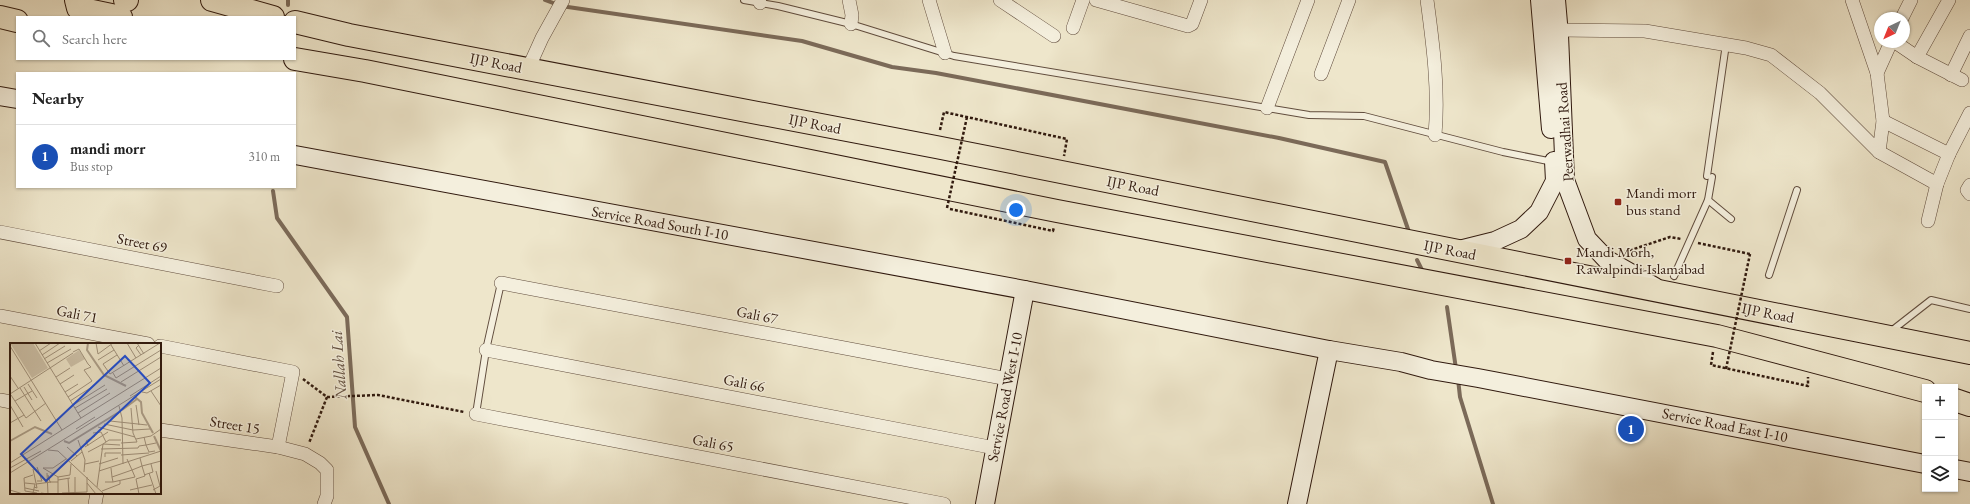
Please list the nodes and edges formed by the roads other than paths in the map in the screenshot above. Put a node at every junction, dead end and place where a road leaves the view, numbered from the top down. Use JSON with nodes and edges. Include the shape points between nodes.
{"nodes":[{"id":1,"x":76,"y":0,"type":"edge"},
{"id":2,"x":212,"y":0,"type":"edge"},
{"id":3,"x":563,"y":0,"type":"edge"},
{"id":4,"x":744,"y":0,"type":"edge"},
{"id":5,"x":849,"y":0,"type":"edge"},
{"id":6,"x":929,"y":0,"type":"edge"},
{"id":7,"x":1000,"y":0,"type":"edge"},
{"id":8,"x":1083,"y":0,"type":"edge"},
{"id":9,"x":1096,"y":0,"type":"edge"},
{"id":10,"x":1201,"y":0,"type":"edge"},
{"id":11,"x":1308,"y":0,"type":"edge"},
{"id":12,"x":1350,"y":0,"type":"edge"},
{"id":13,"x":1428,"y":0,"type":"edge"},
{"id":14,"x":1540,"y":0,"type":"edge"},
{"id":15,"x":1556,"y":0,"type":"edge"},
{"id":16,"x":1852,"y":0,"type":"edge"},
{"id":17,"x":1911,"y":0,"type":"edge"},
{"id":18,"x":1949,"y":0,"type":"edge"},
{"id":19,"x":760,"y":1,"type":"edge"},
{"id":20,"x":1905,"y":12,"type":"edge"},
{"id":21,"x":116,"y":16,"type":"edge"},
{"id":22,"x":269,"y":16,"type":"edge"},
{"id":23,"x":0,"y":17,"type":"edge"},
{"id":24,"x":16,"y":20,"type":"edge"},
{"id":25,"x":296,"y":22,"type":"edge"},
{"id":26,"x":851,"y":24,"type":"junction"},
{"id":27,"x":1073,"y":28,"type":"dead end"},
{"id":28,"x":1559,"y":30,"type":"junction"},
{"id":29,"x":1054,"y":36,"type":"dead end"},
{"id":30,"x":1970,"y":36,"type":"edge"},
{"id":31,"x":1726,"y":44,"type":"junction"},
{"id":32,"x":1888,"y":48,"type":"edge"},
{"id":33,"x":1904,"y":48,"type":"edge"},
{"id":34,"x":945,"y":53,"type":"junction"},
{"id":35,"x":1917,"y":57,"type":"junction"},
{"id":36,"x":296,"y":59,"type":"edge"},
{"id":37,"x":528,"y":69,"type":"junction"},
{"id":38,"x":1877,"y":73,"type":"junction"},
{"id":39,"x":1321,"y":74,"type":"dead end"},
{"id":40,"x":0,"y":96,"type":"edge"},
{"id":41,"x":16,"y":99,"type":"edge"},
{"id":42,"x":1268,"y":108,"type":"junction"},
{"id":43,"x":1970,"y":113,"type":"edge"},
{"id":44,"x":1883,"y":121,"type":"junction"},
{"id":45,"x":1435,"y":135,"type":"junction"},
{"id":46,"x":1879,"y":152,"type":"junction"},
{"id":47,"x":1949,"y":154,"type":"junction"},
{"id":48,"x":296,"y":155,"type":"edge"},
{"id":49,"x":1554,"y":162,"type":"junction"},
{"id":50,"x":1937,"y":184,"type":"junction"},
{"id":51,"x":1970,"y":185,"type":"edge"},
{"id":52,"x":1797,"y":190,"type":"dead end"},
{"id":53,"x":1970,"y":194,"type":"edge"},
{"id":54,"x":1708,"y":200,"type":"junction"},
{"id":55,"x":1731,"y":219,"type":"dead end"},
{"id":56,"x":1928,"y":221,"type":"dead end"},
{"id":57,"x":0,"y":232,"type":"edge"},
{"id":58,"x":1456,"y":251,"type":"junction"},
{"id":59,"x":1769,"y":275,"type":"dead end"},
{"id":60,"x":501,"y":283,"type":"joint"},
{"id":61,"x":1668,"y":284,"type":"junction"},
{"id":62,"x":277,"y":286,"type":"dead end"},
{"id":63,"x":1025,"y":290,"type":"junction"},
{"id":64,"x":1970,"y":309,"type":"edge"},
{"id":65,"x":0,"y":316,"type":"edge"},
{"id":66,"x":1885,"y":336,"type":"junction"},
{"id":67,"x":143,"y":343,"type":"edge"},
{"id":68,"x":161,"y":346,"type":"edge"},
{"id":69,"x":486,"y":350,"type":"junction"},
{"id":70,"x":1329,"y":350,"type":"junction"},
{"id":71,"x":1970,"y":352,"type":"edge"},
{"id":72,"x":1008,"y":379,"type":"junction"},
{"id":73,"x":1922,"y":390,"type":"edge"},
{"id":74,"x":0,"y":400,"type":"edge"},
{"id":75,"x":1958,"y":401,"type":"edge"},
{"id":76,"x":10,"y":402,"type":"edge"},
{"id":77,"x":1970,"y":404,"type":"edge"},
{"id":78,"x":476,"y":414,"type":"joint"},
{"id":79,"x":161,"y":430,"type":"edge"},
{"id":80,"x":278,"y":448,"type":"junction"},
{"id":81,"x":995,"y":448,"type":"junction"},
{"id":82,"x":1922,"y":463,"type":"edge"},
{"id":83,"x":1958,"y":470,"type":"edge"},
{"id":84,"x":1970,"y":472,"type":"edge"},
{"id":85,"x":97,"y":494,"type":"edge"},
{"id":86,"x":95,"y":504,"type":"edge"},
{"id":87,"x":324,"y":504,"type":"edge"},
{"id":88,"x":944,"y":504,"type":"edge"},
{"id":89,"x":985,"y":504,"type":"edge"},
{"id":90,"x":1297,"y":504,"type":"edge"}],
"edges":[{"from":1,"to":21,"type":"highway","via":[[78,8]]},
{"from":2,"to":22,"type":"highway"},
{"from":3,"to":37,"type":"street"},
{"from":4,"to":19,"type":"lane"},
{"from":5,"to":26,"type":"street"},
{"from":6,"to":34,"type":"street"},
{"from":7,"to":29,"type":"street"},
{"from":8,"to":27,"type":"street"},
{"from":9,"to":10,"type":"street","via":[[1188,26],[1192,24]]},
{"from":11,"to":42,"type":"street"},
{"from":12,"to":39,"type":"street"},
{"from":13,"to":45,"type":"street","via":[[1437,118]]},
{"from":14,"to":49,"type":"main road"},
{"from":15,"to":28,"type":"main road","name":"Peerwadhai Road"},
{"from":16,"to":38,"type":"street"},
{"from":17,"to":20,"type":"street"},
{"from":18,"to":35,"type":"street"},
{"from":19,"to":26,"type":"lane"},
{"from":23,"to":24,"type":"highway"},
{"from":25,"to":37,"type":"highway","name":"IJP Road","via":[[349,35]]},
{"from":26,"to":34,"type":"lane"},
{"from":28,"to":31,"type":"street","via":[[1645,31]]},
{"from":28,"to":61,"type":"main road","name":"Peerwadhai Road","via":[[1565,180],[1587,238],[1606,259]]},
{"from":30,"to":35,"type":"street","via":[[1957,77]]},
{"from":31,"to":46,"type":"street","via":[[1752,49],[1777,59],[1820,93]]},
{"from":31,"to":54,"type":"lane"},
{"from":32,"to":38,"type":"street"},
{"from":33,"to":35,"type":"street"},
{"from":34,"to":42,"type":"lane"},
{"from":36,"to":73,"type":"highway","via":[[1057,211],[1717,336]]},
{"from":37,"to":58,"type":"highway","name":"IJP Road"},
{"from":38,"to":44,"type":"street"},
{"from":40,"to":41,"type":"main road"},
{"from":42,"to":45,"type":"lane","via":[[1309,115],[1364,116]]},
{"from":43,"to":47,"type":"street"},
{"from":44,"to":46,"type":"street"},
{"from":44,"to":47,"type":"street"},
{"from":45,"to":49,"type":"lane"},
{"from":46,"to":50,"type":"street"},
{"from":47,"to":50,"type":"street"},
{"from":48,"to":63,"type":"main road","name":"Service Road South I-10"},
{"from":49,"to":58,"type":"main road","via":[[1555,181],[1539,212],[1521,229],[1495,241]]},
{"from":50,"to":56,"type":"street"},
{"from":51,"to":53,"type":"street","via":[[1967,190]]},
{"from":52,"to":59,"type":"lane"},
{"from":54,"to":55,"type":"lane"},
{"from":54,"to":61,"type":"lane"},
{"from":57,"to":62,"type":"street","name":"Street 69"},
{"from":58,"to":61,"type":"highway","name":"IJP Road"},
{"from":60,"to":69,"type":"lane"},
{"from":60,"to":72,"type":"street","name":"Gali 67"},
{"from":61,"to":66,"type":"highway","name":"IJP Road"},
{"from":63,"to":70,"type":"main road","name":"Service Road South I-10"},
{"from":63,"to":72,"type":"main road","name":"Service Road West I-10"},
{"from":64,"to":66,"type":"lane","via":[[1931,300]]},
{"from":65,"to":67,"type":"street","name":"Gali 71"},
{"from":66,"to":71,"type":"highway","name":"IJP Road"},
{"from":68,"to":80,"type":"street","via":[[293,372]]},
{"from":69,"to":78,"type":"lane"},
{"from":69,"to":81,"type":"street","name":"Gali 66"},
{"from":70,"to":82,"type":"main road","name":"Service Road East I-10"},
{"from":70,"to":90,"type":"main road"},
{"from":72,"to":81,"type":"main road","name":"Service Road West I-10"},
{"from":74,"to":76,"type":"street"},
{"from":75,"to":77,"type":"highway"},
{"from":78,"to":88,"type":"street","name":"Gali 65"},
{"from":79,"to":80,"type":"street","name":"Street 15"},
{"from":80,"to":87,"type":"street","name":"Street 15","via":[[305,454],[327,470],[327,496]]},
{"from":81,"to":89,"type":"main road","name":"Service Road West I-10"},
{"from":83,"to":84,"type":"main road"},
{"from":85,"to":86,"type":"street"}]}
